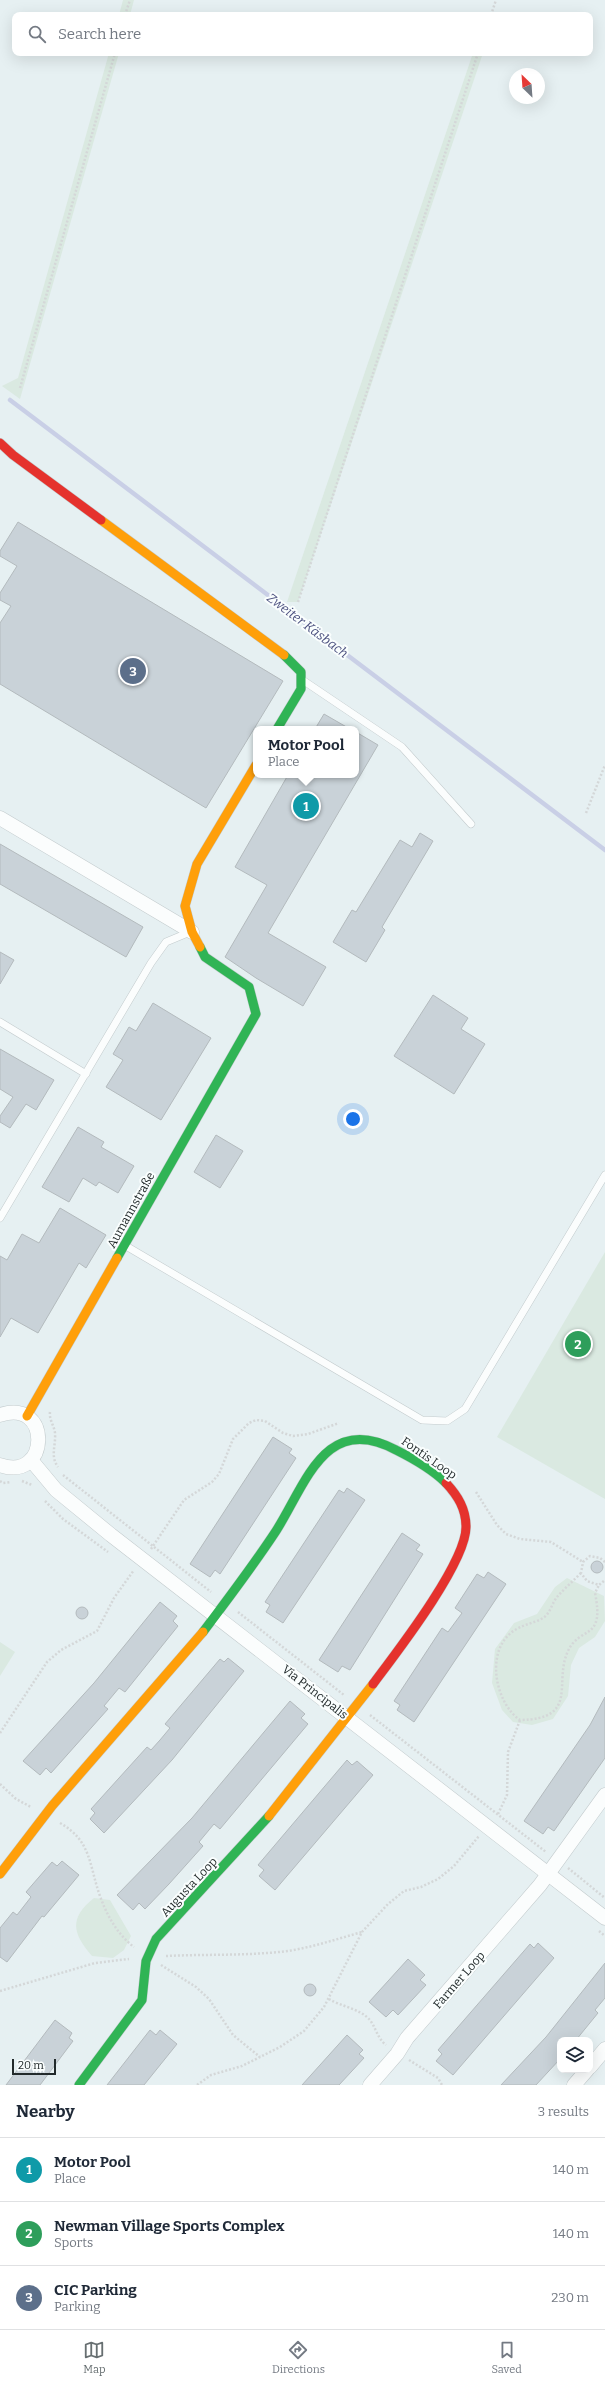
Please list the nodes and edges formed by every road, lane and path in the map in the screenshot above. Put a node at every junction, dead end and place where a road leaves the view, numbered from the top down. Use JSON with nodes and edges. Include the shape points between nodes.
{"nodes":[{"id":1,"x":130,"y":0,"type":"edge"},
{"id":2,"x":496,"y":0,"type":"edge"},
{"id":3,"x":126,"y":12,"type":"edge"},
{"id":4,"x":492,"y":12,"type":"edge"},
{"id":5,"x":114,"y":56,"type":"edge"},
{"id":6,"x":477,"y":56,"type":"edge"},
{"id":7,"x":20,"y":388,"type":"dead end"},
{"id":8,"x":0,"y":443,"type":"edge"},
{"id":9,"x":298,"y":602,"type":"dead end"},
{"id":10,"x":301,"y":679,"type":"junction"},
{"id":11,"x":279,"y":726,"type":"edge"},
{"id":12,"x":605,"y":765,"type":"edge"},
{"id":13,"x":253,"y":769,"type":"edge"},
{"id":14,"x":586,"y":813,"type":"dead end"},
{"id":15,"x":0,"y":818,"type":"edge"},
{"id":16,"x":471,"y":824,"type":"dead end"},
{"id":17,"x":192,"y":932,"type":"junction"},
{"id":18,"x":0,"y":1022,"type":"edge"},
{"id":19,"x":86,"y":1074,"type":"junction"},
{"id":20,"x":605,"y":1175,"type":"edge"},
{"id":21,"x":0,"y":1218,"type":"edge"},
{"id":22,"x":124,"y":1245,"type":"junction"},
{"id":23,"x":35,"y":1402,"type":"junction"},
{"id":24,"x":0,"y":1414,"type":"edge"},
{"id":25,"x":27,"y":1416,"type":"junction"},
{"id":26,"x":343,"y":1422,"type":"dead end"},
{"id":27,"x":31,"y":1460,"type":"junction"},
{"id":28,"x":0,"y":1465,"type":"edge"},
{"id":29,"x":475,"y":1489,"type":"dead end"},
{"id":30,"x":154,"y":1547,"type":"junction"},
{"id":31,"x":143,"y":1559,"type":"junction"},
{"id":32,"x":583,"y":1562,"type":"junction"},
{"id":33,"x":605,"y":1562,"type":"edge"},
{"id":34,"x":581,"y":1573,"type":"junction"},
{"id":35,"x":605,"y":1580,"type":"edge"},
{"id":36,"x":599,"y":1585,"type":"junction"},
{"id":37,"x":225,"y":1602,"type":"junction"},
{"id":38,"x":215,"y":1616,"type":"junction"},
{"id":39,"x":358,"y":1706,"type":"junction"},
{"id":40,"x":348,"y":1718,"type":"junction"},
{"id":41,"x":520,"y":1720,"type":"junction"},
{"id":42,"x":0,"y":1733,"type":"edge"},
{"id":43,"x":0,"y":1784,"type":"edge"},
{"id":44,"x":605,"y":1795,"type":"edge"},
{"id":45,"x":498,"y":1814,"type":"junction"},
{"id":46,"x":45,"y":1815,"type":"junction"},
{"id":47,"x":476,"y":1838,"type":"dead end"},
{"id":48,"x":558,"y":1861,"type":"junction"},
{"id":49,"x":0,"y":1874,"type":"edge"},
{"id":50,"x":549,"y":1875,"type":"junction"},
{"id":51,"x":605,"y":1898,"type":"edge"},
{"id":52,"x":605,"y":1918,"type":"edge"},
{"id":53,"x":362,"y":1932,"type":"junction"},
{"id":54,"x":146,"y":1956,"type":"junction"},
{"id":55,"x":0,"y":1991,"type":"edge"},
{"id":56,"x":329,"y":1999,"type":"junction"},
{"id":57,"x":605,"y":2049,"type":"edge"},
{"id":58,"x":397,"y":2054,"type":"junction"},
{"id":59,"x":260,"y":2058,"type":"junction"},
{"id":60,"x":593,"y":2063,"type":"edge"},
{"id":61,"x":584,"y":2073,"type":"edge"},
{"id":62,"x":79,"y":2085,"type":"edge"},
{"id":63,"x":197,"y":2085,"type":"edge"},
{"id":64,"x":370,"y":2085,"type":"edge"},
{"id":65,"x":442,"y":2085,"type":"edge"},
{"id":66,"x":574,"y":2085,"type":"edge"}],
"edges":[{"from":1,"to":3,"type":"path"},
{"from":2,"to":4,"type":"path"},
{"from":5,"to":7,"type":"path"},
{"from":6,"to":9,"type":"path"},
{"from":8,"to":10,"type":"street","via":[[290,659],[301,672]]},
{"from":10,"to":11,"type":"street","via":[[301,689]]},
{"from":10,"to":16,"type":"lane","via":[[402,747]]},
{"from":12,"to":14,"type":"path"},
{"from":13,"to":17,"type":"street","via":[[197,864],[185,906]]},
{"from":15,"to":17,"type":"street"},
{"from":17,"to":19,"type":"lane","via":[[166,942]]},
{"from":17,"to":22,"type":"street","name":"Aumannstraße","via":[[206,957],[249,987],[256,1014]]},
{"from":18,"to":19,"type":"lane"},
{"from":19,"to":21,"type":"lane"},
{"from":20,"to":22,"type":"lane","via":[[465,1409],[447,1421],[422,1420]]},
{"from":22,"to":23,"type":"street","name":"Aumannstraße","via":[[48,1373]]},
{"from":23,"to":25,"type":"street","name":"Aumannstraße"},
{"from":23,"to":30,"type":"path","via":[[50,1410],[49,1418],[55,1431],[53,1461],[63,1474]]},
{"from":24,"to":25,"type":"street","via":[[9,1412]]},
{"from":25,"to":27,"type":"street","via":[[37,1429],[39,1437],[38,1449]]},
{"from":26,"to":30,"type":"path","via":[[308,1434],[293,1436],[283,1434],[266,1421],[256,1420],[249,1423],[231,1443],[219,1474],[212,1482],[184,1500]]},
{"from":27,"to":28,"type":"street","via":[[15,1467]]},
{"from":27,"to":31,"type":"street","name":"Via Principalis","via":[[56,1490]]},
{"from":29,"to":32,"type":"path","via":[[497,1525],[506,1534],[520,1539],[551,1542]]},
{"from":30,"to":31,"type":"path"},
{"from":30,"to":37,"type":"path"},
{"from":31,"to":38,"type":"street","name":"Via Principalis"},
{"from":31,"to":42,"type":"path","via":[[122,1586],[97,1630],[61,1650],[47,1662]]},
{"from":32,"to":33,"type":"path","via":[[590,1556]]},
{"from":32,"to":34,"type":"path"},
{"from":34,"to":36,"type":"path","via":[[587,1581]]},
{"from":34,"to":41,"type":"path","via":[[556,1598],[545,1617],[515,1630],[503,1641],[498,1657],[497,1674],[500,1695],[506,1707]]},
{"from":35,"to":36,"type":"path"},
{"from":36,"to":41,"type":"path","via":[[595,1593],[599,1604],[599,1622],[592,1632],[568,1650],[559,1702],[549,1715],[533,1720]]},
{"from":37,"to":38,"type":"street","name":"Fontis Loop"},
{"from":37,"to":39,"type":"path"},
{"from":37,"to":39,"type":"street","name":"Fontis Loop","via":[[269,1541],[315,1466],[326,1451],[340,1443],[370,1438],[385,1443],[443,1480],[455,1492],[464,1510],[466,1527],[462,1546],[422,1615]]},
{"from":38,"to":40,"type":"street","name":"Via Principalis"},
{"from":38,"to":46,"type":"street","via":[[135,1713]]},
{"from":39,"to":40,"type":"street","name":"Fontis Loop"},
{"from":39,"to":45,"type":"path"},
{"from":40,"to":50,"type":"street","name":"Via Principalis"},
{"from":40,"to":54,"type":"street","name":"Augusta Loop","via":[[252,1838],[159,1936]]},
{"from":41,"to":45,"type":"path","via":[[508,1752],[507,1795]]},
{"from":43,"to":46,"type":"path","via":[[16,1799]]},
{"from":44,"to":48,"type":"street","name":"Farmer Loop"},
{"from":45,"to":48,"type":"path"},
{"from":46,"to":49,"type":"street"},
{"from":46,"to":54,"type":"path","via":[[73,1830],[81,1839],[111,1921],[123,1939]]},
{"from":47,"to":53,"type":"path","via":[[454,1866],[438,1879],[404,1891]]},
{"from":48,"to":50,"type":"street","name":"Farmer Loop"},
{"from":48,"to":51,"type":"path"},
{"from":50,"to":52,"type":"street","name":"Via Principalis"},
{"from":50,"to":58,"type":"street","name":"Farmer Loop","via":[[407,2038]]},
{"from":53,"to":54,"type":"path","via":[[287,1951]]},
{"from":53,"to":56,"type":"path"},
{"from":54,"to":55,"type":"path","via":[[95,1962]]},
{"from":54,"to":59,"type":"path","via":[[209,1999],[233,2035]]},
{"from":54,"to":62,"type":"street","via":[[146,1984],[142,2000]]},
{"from":56,"to":58,"type":"path","via":[[368,2018],[381,2041]]},
{"from":56,"to":59,"type":"path","via":[[304,2031]]},
{"from":57,"to":60,"type":"street"},
{"from":58,"to":64,"type":"street","name":"Farmer Loop"},
{"from":58,"to":65,"type":"path","via":[[428,2070]]},
{"from":59,"to":63,"type":"path","via":[[211,2075]]},
{"from":61,"to":66,"type":"street"}]}
